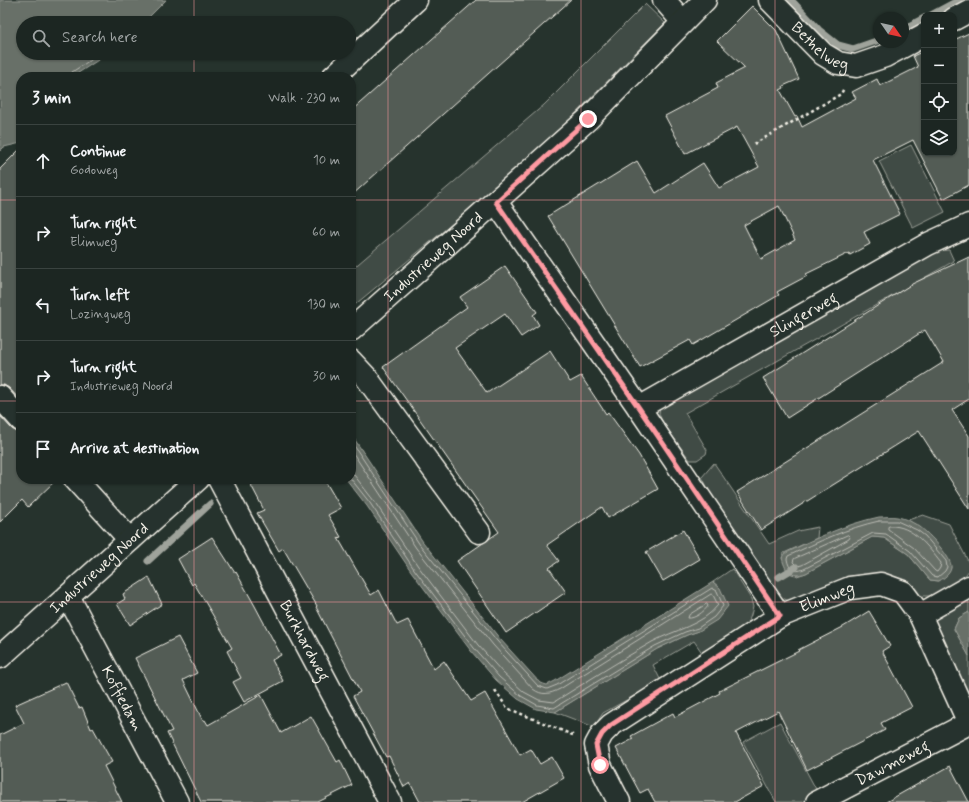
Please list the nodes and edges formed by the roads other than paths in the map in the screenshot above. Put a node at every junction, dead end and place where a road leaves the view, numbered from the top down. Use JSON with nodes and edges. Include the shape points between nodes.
{"nodes":[{"id":1,"x":416,"y":0,"type":"edge"},
{"id":2,"x":664,"y":0,"type":"edge"},
{"id":3,"x":705,"y":0,"type":"edge"},
{"id":4,"x":770,"y":0,"type":"edge"},
{"id":5,"x":969,"y":11,"type":"edge"},
{"id":6,"x":957,"y":17,"type":"edge"},
{"id":7,"x":683,"y":22,"type":"junction"},
{"id":8,"x":921,"y":37,"type":"edge"},
{"id":9,"x":356,"y":56,"type":"edge"},
{"id":10,"x":351,"y":60,"type":"edge"},
{"id":11,"x":338,"y":72,"type":"edge"},
{"id":12,"x":496,"y":202,"type":"junction"},
{"id":13,"x":969,"y":225,"type":"edge"},
{"id":14,"x":356,"y":326,"type":"edge"},
{"id":15,"x":356,"y":366,"type":"edge"},
{"id":16,"x":0,"y":397,"type":"edge"},
{"id":17,"x":639,"y":408,"type":"junction"},
{"id":18,"x":16,"y":415,"type":"edge"},
{"id":19,"x":80,"y":484,"type":"edge"},
{"id":20,"x":192,"y":484,"type":"edge"},
{"id":21,"x":222,"y":484,"type":"edge"},
{"id":22,"x":479,"y":532,"type":"dead end"},
{"id":23,"x":130,"y":540,"type":"junction"},
{"id":24,"x":969,"y":587,"type":"edge"},
{"id":25,"x":68,"y":596,"type":"junction"},
{"id":26,"x":920,"y":615,"type":"junction"},
{"id":27,"x":780,"y":616,"type":"junction"},
{"id":28,"x":0,"y":657,"type":"edge"},
{"id":29,"x":969,"y":723,"type":"edge"},
{"id":30,"x":177,"y":802,"type":"edge"},
{"id":31,"x":390,"y":802,"type":"edge"},
{"id":32,"x":619,"y":802,"type":"edge"},
{"id":33,"x":816,"y":802,"type":"edge"}],
"edges":[{"from":1,"to":9,"type":"street"},
{"from":2,"to":7,"type":"street"},
{"from":3,"to":7,"type":"street","name":"Industrieweg Noord"},
{"from":4,"to":8,"type":"street","name":"Bethelweg","via":[[823,54],[838,63],[856,66],[885,56]]},
{"from":5,"to":6,"type":"street"},
{"from":7,"to":12,"type":"street","name":"Industrieweg Noord","via":[[588,119]]},
{"from":10,"to":11,"type":"street"},
{"from":12,"to":14,"type":"street","name":"Industrieweg Noord"},
{"from":12,"to":17,"type":"street"},
{"from":13,"to":17,"type":"street","name":"Slingerweg","via":[[928,244]]},
{"from":15,"to":22,"type":"street"},
{"from":16,"to":18,"type":"street"},
{"from":17,"to":27,"type":"street"},
{"from":19,"to":23,"type":"street"},
{"from":20,"to":23,"type":"street","name":"Industrieweg Noord"},
{"from":21,"to":31,"type":"street","name":"Burkhardweg"},
{"from":23,"to":25,"type":"street","name":"Industrieweg Noord"},
{"from":24,"to":26,"type":"street"},
{"from":25,"to":28,"type":"street","name":"Industrieweg Noord"},
{"from":25,"to":30,"type":"street","name":"Koffiedam"},
{"from":26,"to":27,"type":"street","name":"Elimweg","via":[[903,592],[881,584],[850,588]]},
{"from":26,"to":29,"type":"street","name":"Elimweg"},
{"from":27,"to":32,"type":"street","name":"Elimweg","via":[[611,725],[602,734],[596,745],[600,765]]},
{"from":29,"to":33,"type":"street","name":"Dawmeweg"}]}
